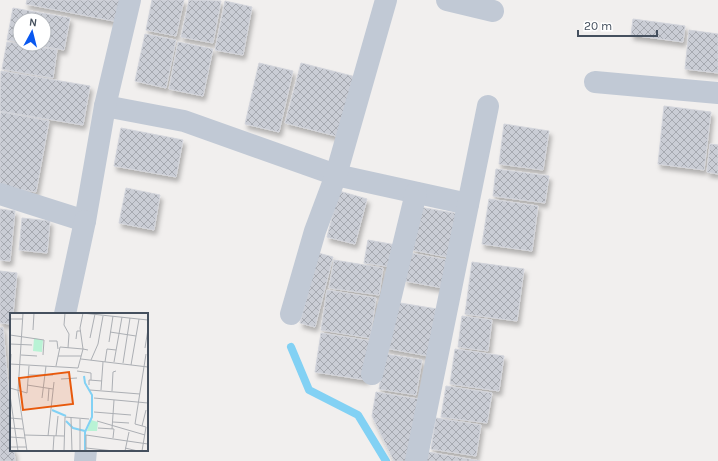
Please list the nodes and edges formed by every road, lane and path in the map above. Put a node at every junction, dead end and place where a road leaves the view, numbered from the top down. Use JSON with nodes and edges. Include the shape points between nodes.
{"nodes":[{"id":1,"x":130,"y":0,"type":"edge"},
{"id":2,"x":386,"y":0,"type":"edge"},
{"id":3,"x":448,"y":0,"type":"edge"},
{"id":4,"x":493,"y":11,"type":"dead end"},
{"id":5,"x":595,"y":82,"type":"dead end"},
{"id":6,"x":718,"y":92,"type":"edge"},
{"id":7,"x":106,"y":106,"type":"junction"},
{"id":8,"x":488,"y":106,"type":"dead end"},
{"id":9,"x":336,"y":175,"type":"junction"},
{"id":10,"x":416,"y":193,"type":"junction"},
{"id":11,"x":0,"y":194,"type":"edge"},
{"id":12,"x":468,"y":204,"type":"junction"},
{"id":13,"x":85,"y":221,"type":"junction"},
{"id":14,"x":65,"y":313,"type":"edge"},
{"id":15,"x":291,"y":314,"type":"dead end"},
{"id":16,"x":372,"y":374,"type":"dead end"},
{"id":17,"x":86,"y":451,"type":"edge"},
{"id":18,"x":85,"y":461,"type":"edge"},
{"id":19,"x":416,"y":461,"type":"edge"}],
"edges":[{"from":1,"to":7,"type":"street"},
{"from":2,"to":9,"type":"street"},
{"from":3,"to":4,"type":"street"},
{"from":5,"to":6,"type":"street"},
{"from":7,"to":9,"type":"street","via":[[184,121]]},
{"from":7,"to":13,"type":"street"},
{"from":8,"to":12,"type":"street"},
{"from":9,"to":10,"type":"street"},
{"from":9,"to":15,"type":"street","via":[[315,231]]},
{"from":10,"to":12,"type":"street"},
{"from":10,"to":16,"type":"street"},
{"from":11,"to":13,"type":"street"},
{"from":12,"to":19,"type":"street"},
{"from":13,"to":14,"type":"street"},
{"from":17,"to":18,"type":"street"}]}
